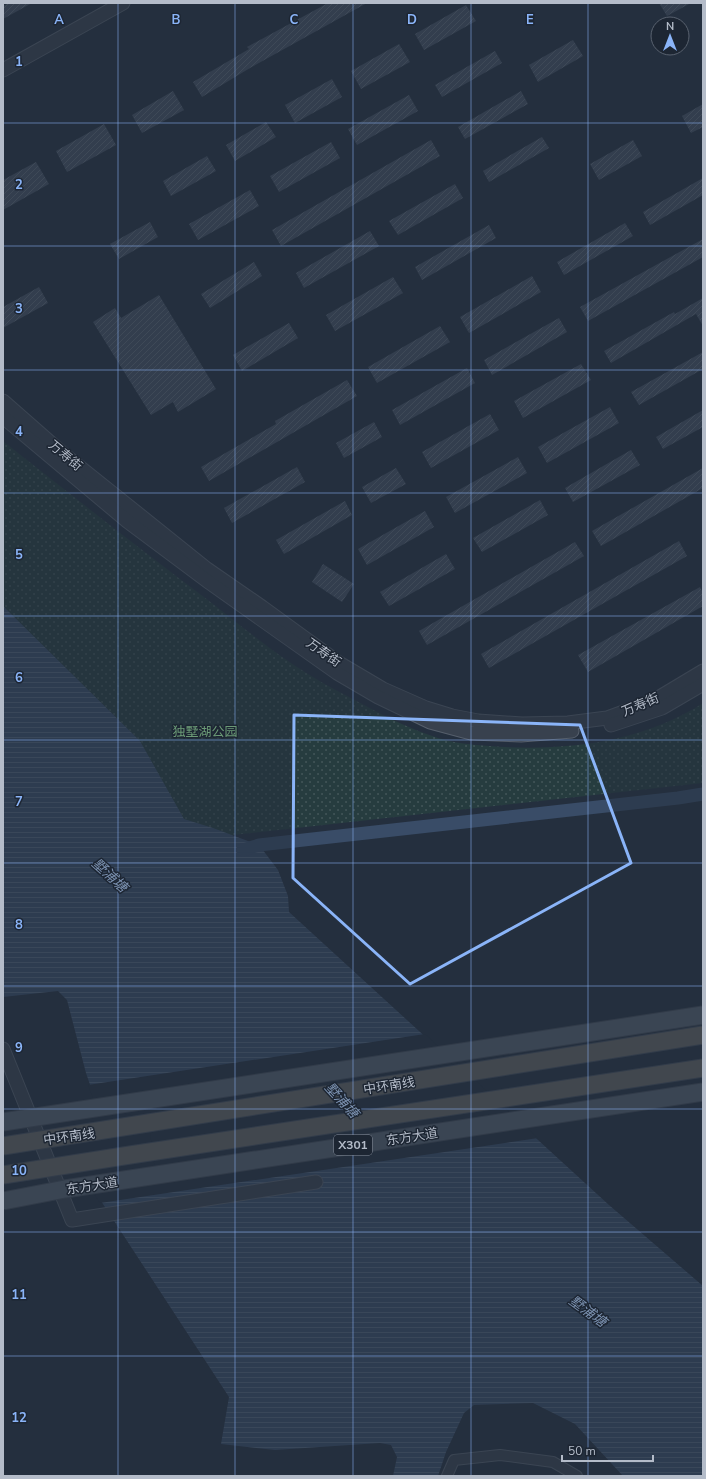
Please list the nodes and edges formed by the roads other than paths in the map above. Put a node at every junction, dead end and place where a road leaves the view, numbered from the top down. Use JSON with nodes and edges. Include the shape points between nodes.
{"nodes":[{"id":1,"x":123,"y":3,"type":"edge"},
{"id":2,"x":3,"y":70,"type":"edge"},
{"id":3,"x":3,"y":402,"type":"edge"},
{"id":4,"x":3,"y":417,"type":"edge"},
{"id":5,"x":703,"y":671,"type":"edge"},
{"id":6,"x":703,"y":684,"type":"edge"},
{"id":7,"x":703,"y":1015,"type":"edge"},
{"id":8,"x":703,"y":1035,"type":"edge"},
{"id":9,"x":3,"y":1050,"type":"edge"},
{"id":10,"x":703,"y":1068,"type":"edge"},
{"id":11,"x":703,"y":1092,"type":"edge"},
{"id":12,"x":3,"y":1122,"type":"edge"},
{"id":13,"x":3,"y":1146,"type":"edge"},
{"id":14,"x":3,"y":1175,"type":"edge"},
{"id":15,"x":316,"y":1182,"type":"dead end"},
{"id":16,"x":3,"y":1201,"type":"edge"},
{"id":17,"x":447,"y":1476,"type":"edge"},
{"id":18,"x":577,"y":1476,"type":"edge"}],
"edges":[{"from":1,"to":2,"type":"street"},
{"from":3,"to":5,"type":"street","name":"万寿街","via":[[206,569],[339,663],[383,689],[426,708],[478,721],[522,724],[568,723],[607,718],[653,701]]},
{"from":4,"to":6,"type":"street","name":"万寿街","via":[[127,521],[210,583],[336,673],[430,722],[471,733],[521,735],[611,726],[662,708]]},
{"from":7,"to":12,"type":"main road","bridge":true},
{"from":8,"to":13,"type":"highway","name":"中环南线","bridge":true},
{"from":9,"to":15,"type":"street","via":[[72,1220]]},
{"from":10,"to":14,"type":"highway","bridge":true},
{"from":11,"to":16,"type":"main road","name":"东方大道","number":"X301","bridge":true},
{"from":17,"to":18,"type":"street","via":[[454,1460],[500,1455],[553,1462]]}]}
